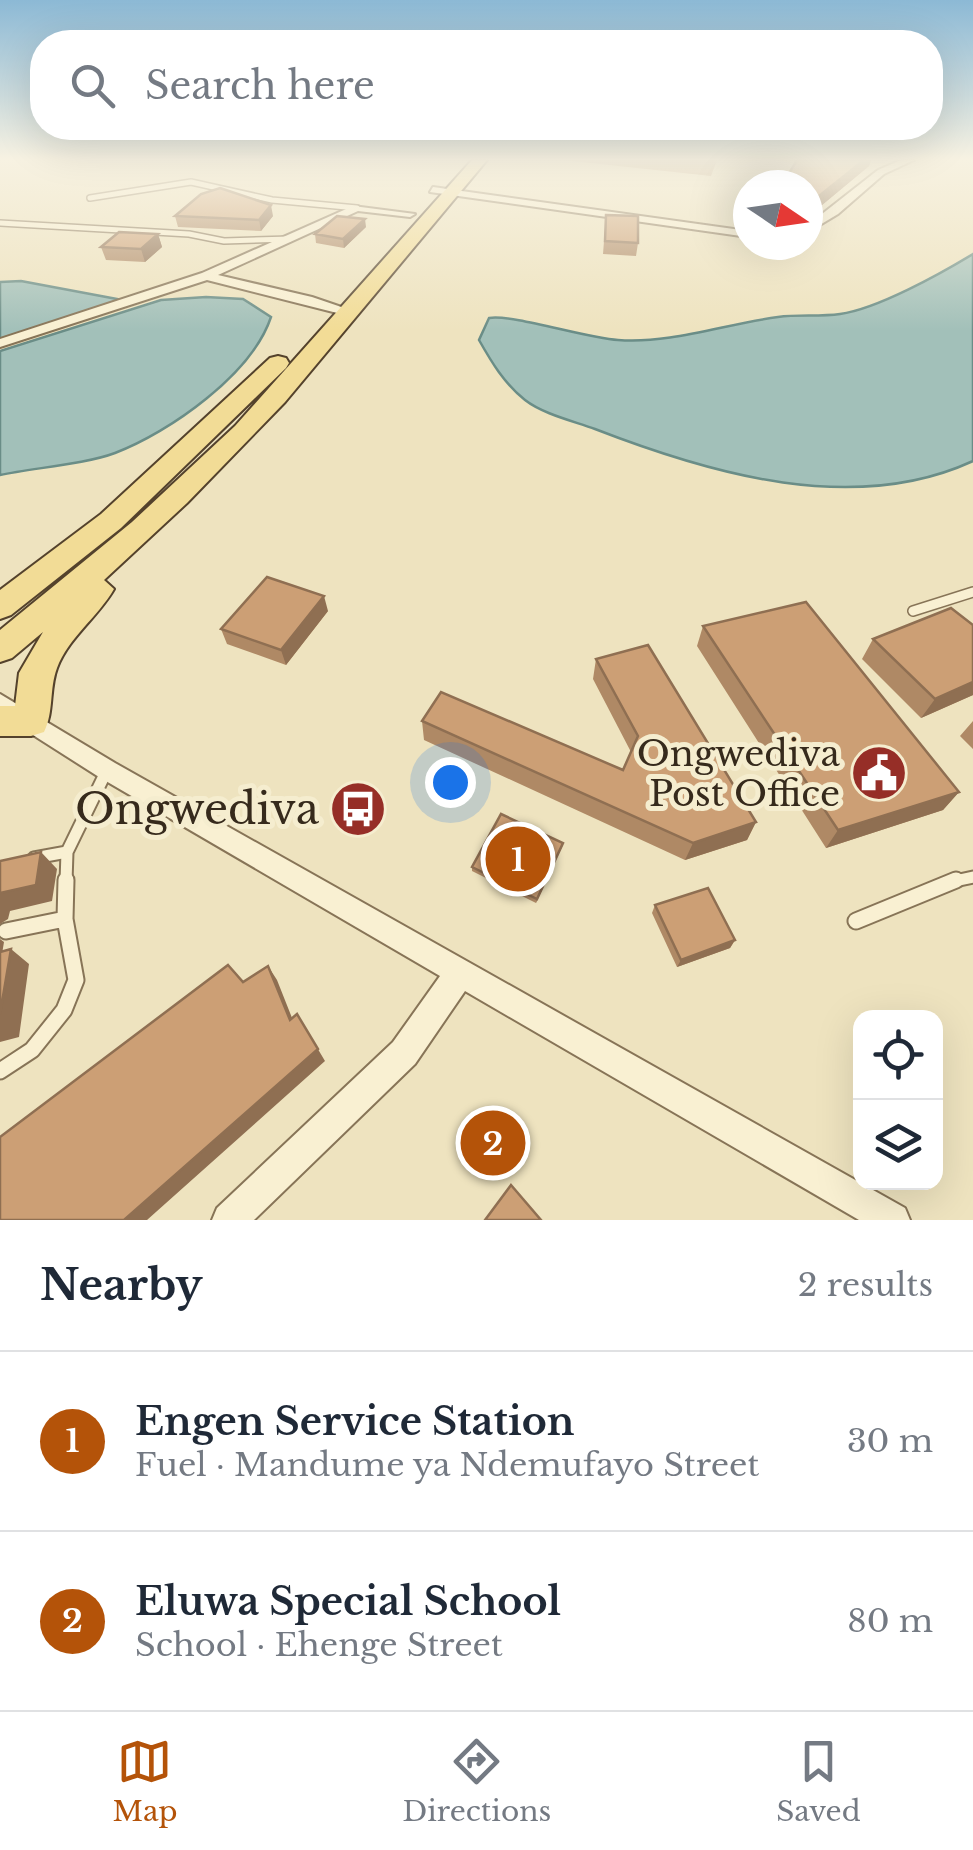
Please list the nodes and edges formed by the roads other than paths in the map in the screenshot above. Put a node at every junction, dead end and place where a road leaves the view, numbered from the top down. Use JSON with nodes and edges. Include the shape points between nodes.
{"nodes":[{"id":1,"x":339,"y":217,"type":"edge"},
{"id":2,"x":408,"y":217,"type":"edge"},
{"id":3,"x":422,"y":217,"type":"edge"},
{"id":4,"x":626,"y":217,"type":"edge"},
{"id":5,"x":0,"y":222,"type":"edge"},
{"id":6,"x":733,"y":232,"type":"edge"},
{"id":7,"x":296,"y":238,"type":"junction"},
{"id":8,"x":206,"y":276,"type":"junction"},
{"id":9,"x":337,"y":311,"type":"junction"},
{"id":10,"x":0,"y":343,"type":"edge"},
{"id":11,"x":187,"y":488,"type":"junction"},
{"id":12,"x":973,"y":592,"type":"edge"},
{"id":13,"x":0,"y":608,"type":"edge"},
{"id":14,"x":913,"y":611,"type":"dead end"},
{"id":15,"x":0,"y":650,"type":"edge"},
{"id":16,"x":10,"y":715,"type":"edge"},
{"id":17,"x":106,"y":770,"type":"junction"},
{"id":18,"x":67,"y":852,"type":"junction"},
{"id":19,"x":17,"y":862,"type":"edge"},
{"id":20,"x":973,"y":878,"type":"edge"},
{"id":21,"x":65,"y":919,"type":"junction"},
{"id":22,"x":856,"y":921,"type":"dead end"},
{"id":23,"x":6,"y":931,"type":"dead end"},
{"id":24,"x":459,"y":974,"type":"junction"},
{"id":25,"x":0,"y":1070,"type":"edge"},
{"id":26,"x":229,"y":1220,"type":"edge"},
{"id":27,"x":893,"y":1220,"type":"edge"}],
"edges":[{"from":1,"to":7,"type":"street"},
{"from":2,"to":9,"type":"main road"},
{"from":3,"to":9,"type":"main road"},
{"from":4,"to":6,"type":"street"},
{"from":5,"to":7,"type":"lane","via":[[224,241]]},
{"from":7,"to":8,"type":"street"},
{"from":8,"to":9,"type":"street"},
{"from":8,"to":10,"type":"street"},
{"from":9,"to":11,"type":"main road","via":[[276,397]]},
{"from":9,"to":13,"type":"main road","via":[[111,522]]},
{"from":11,"to":15,"type":"main road"},
{"from":11,"to":16,"type":"main road","via":[[48,650]]},
{"from":12,"to":14,"type":"lane"},
{"from":16,"to":17,"type":"street"},
{"from":17,"to":18,"type":"lane"},
{"from":17,"to":24,"type":"street"},
{"from":18,"to":19,"type":"lane"},
{"from":18,"to":21,"type":"lane"},
{"from":20,"to":22,"type":"lane"},
{"from":21,"to":23,"type":"lane"},
{"from":21,"to":25,"type":"lane","via":[[76,980],[64,1010],[32,1050]]},
{"from":24,"to":26,"type":"street","via":[[404,1053]]},
{"from":24,"to":27,"type":"street"}]}
